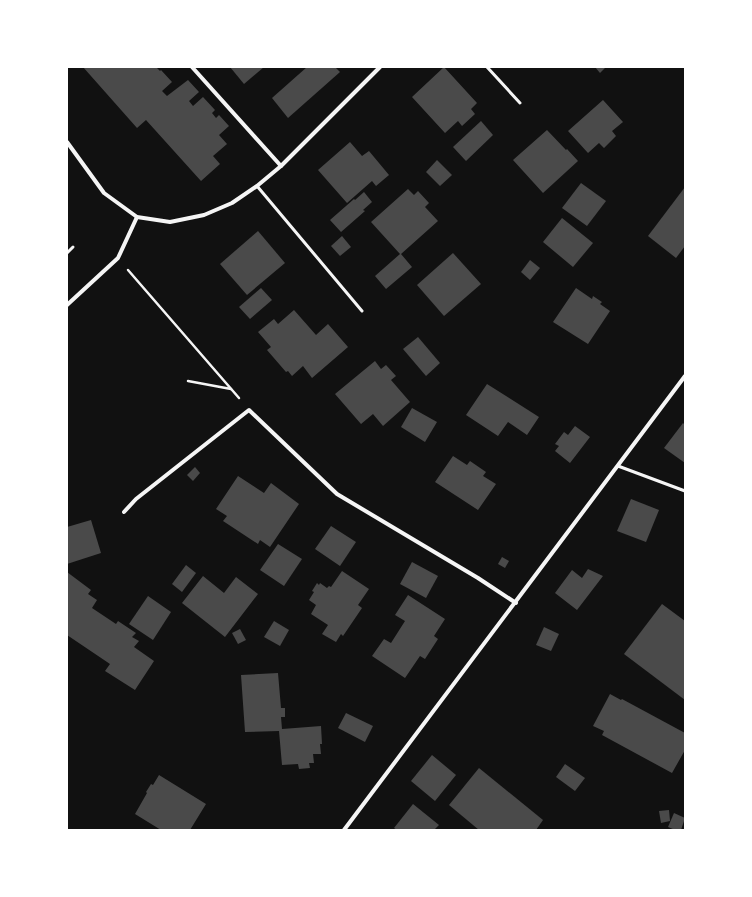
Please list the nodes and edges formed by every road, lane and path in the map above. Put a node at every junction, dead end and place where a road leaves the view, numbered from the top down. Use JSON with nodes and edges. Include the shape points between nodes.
{"nodes":[{"id":1,"x":192,"y":67,"type":"edge"},
{"id":2,"x":380,"y":67,"type":"edge"},
{"id":3,"x":487,"y":67,"type":"edge"},
{"id":4,"x":520,"y":103,"type":"dead end"},
{"id":5,"x":67,"y":142,"type":"edge"},
{"id":6,"x":280,"y":166,"type":"junction"},
{"id":7,"x":257,"y":186,"type":"junction"},
{"id":8,"x":137,"y":216,"type":"junction"},
{"id":9,"x":73,"y":247,"type":"dead end"},
{"id":10,"x":67,"y":252,"type":"edge"},
{"id":11,"x":118,"y":258,"type":"junction"},
{"id":12,"x":67,"y":305,"type":"edge"},
{"id":13,"x":362,"y":311,"type":"dead end"},
{"id":14,"x":685,"y":376,"type":"edge"},
{"id":15,"x":188,"y":380,"type":"dead end"},
{"id":16,"x":231,"y":389,"type":"junction"},
{"id":17,"x":249,"y":410,"type":"junction"},
{"id":18,"x":618,"y":466,"type":"junction"},
{"id":19,"x":685,"y":492,"type":"edge"},
{"id":20,"x":124,"y":512,"type":"dead end"},
{"id":21,"x":516,"y":603,"type":"junction"},
{"id":22,"x":344,"y":830,"type":"edge"}],
"edges":[{"from":1,"to":6,"type":"street"},
{"from":2,"to":6,"type":"street"},
{"from":3,"to":4,"type":"lane"},
{"from":5,"to":8,"type":"street","via":[[104,192]]},
{"from":6,"to":7,"type":"street"},
{"from":7,"to":8,"type":"street","via":[[232,203],[204,215],[170,222]]},
{"from":7,"to":13,"type":"lane"},
{"from":8,"to":11,"type":"street"},
{"from":9,"to":10,"type":"lane"},
{"from":11,"to":12,"type":"street"},
{"from":11,"to":16,"type":"path"},
{"from":14,"to":18,"type":"street"},
{"from":15,"to":16,"type":"path"},
{"from":16,"to":17,"type":"path"},
{"from":17,"to":20,"type":"street","via":[[136,499]]},
{"from":17,"to":21,"type":"street","via":[[337,494]]},
{"from":18,"to":19,"type":"lane"},
{"from":18,"to":21,"type":"street"},
{"from":21,"to":22,"type":"street"}]}
